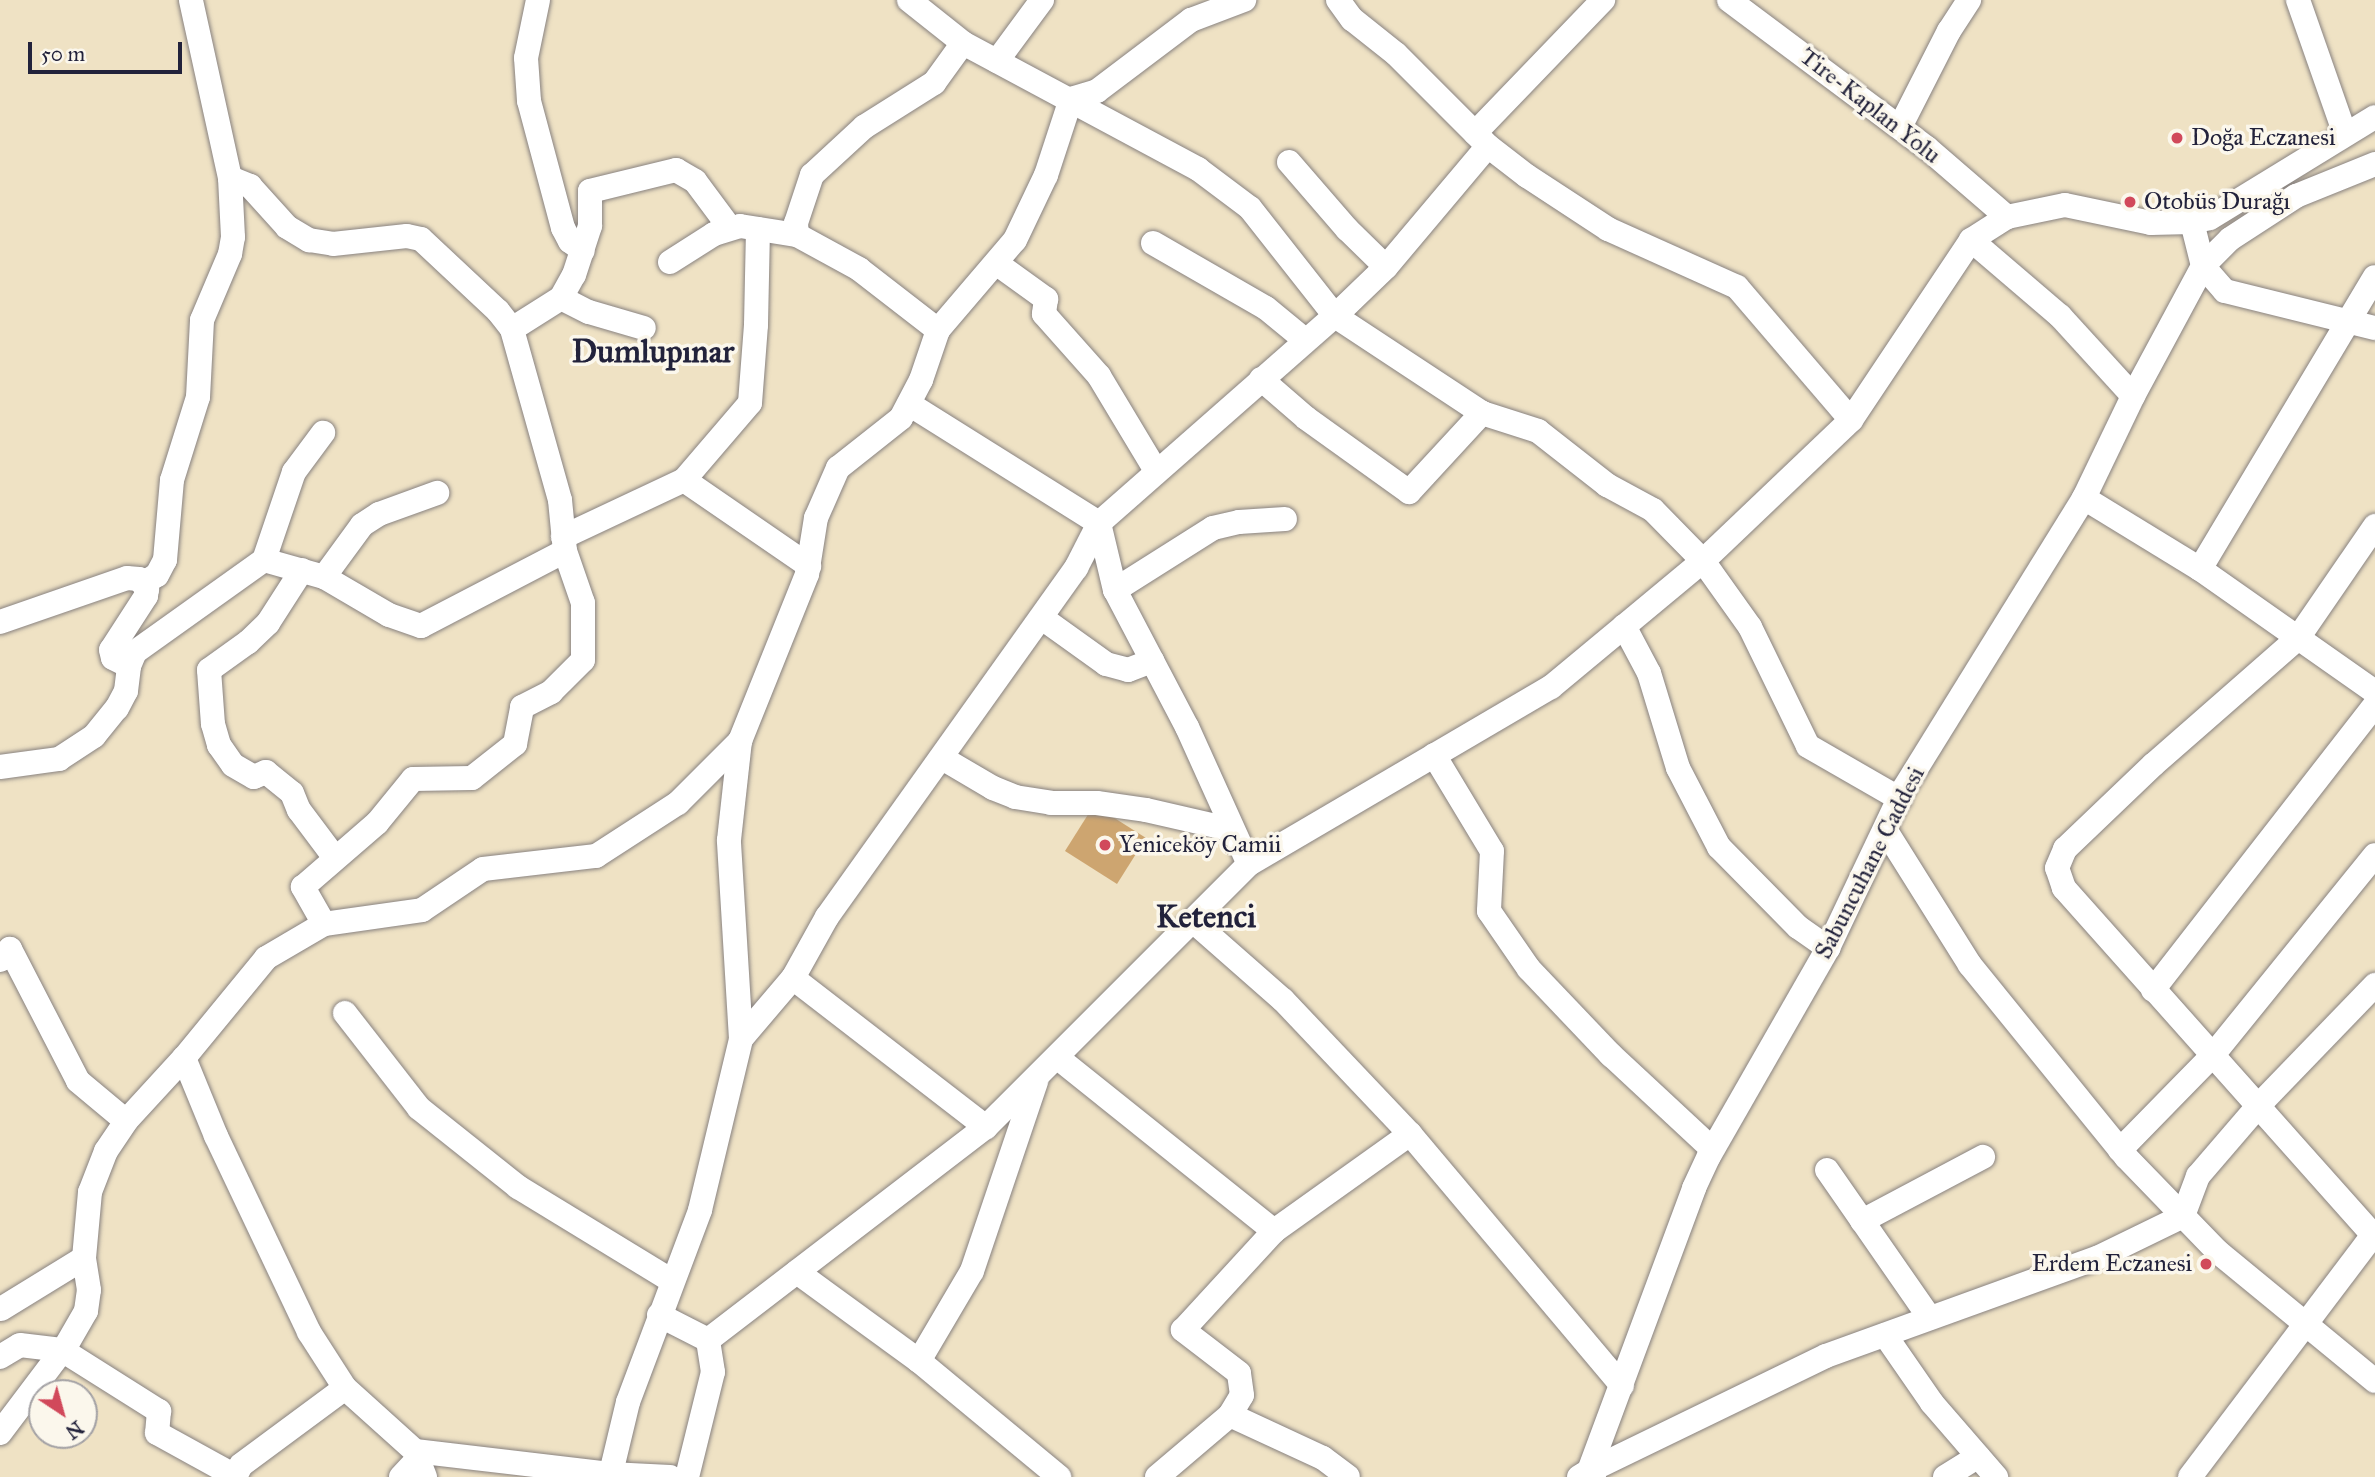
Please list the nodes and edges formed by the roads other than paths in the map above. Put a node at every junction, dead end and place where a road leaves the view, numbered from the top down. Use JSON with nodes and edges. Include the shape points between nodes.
{"nodes":[{"id":1,"x":191,"y":0,"type":"edge"},
{"id":2,"x":538,"y":0,"type":"edge"},
{"id":3,"x":908,"y":0,"type":"edge"},
{"id":4,"x":1042,"y":0,"type":"edge"},
{"id":5,"x":1242,"y":0,"type":"edge"},
{"id":6,"x":1338,"y":0,"type":"edge"},
{"id":7,"x":1603,"y":0,"type":"edge"},
{"id":8,"x":1729,"y":0,"type":"edge"},
{"id":9,"x":1969,"y":0,"type":"edge"},
{"id":10,"x":2298,"y":0,"type":"edge"},
{"id":11,"x":963,"y":43,"type":"junction"},
{"id":12,"x":997,"y":61,"type":"junction"},
{"id":13,"x":1071,"y":99,"type":"junction"},
{"id":14,"x":2375,"y":117,"type":"edge"},
{"id":15,"x":1900,"y":127,"type":"junction"},
{"id":16,"x":2345,"y":134,"type":"junction"},
{"id":17,"x":1481,"y":140,"type":"junction"},
{"id":18,"x":1289,"y":162,"type":"dead end"},
{"id":19,"x":2375,"y":164,"type":"edge"},
{"id":20,"x":230,"y":178,"type":"junction"},
{"id":21,"x":2007,"y":217,"type":"junction"},
{"id":22,"x":2192,"y":222,"type":"junction"},
{"id":23,"x":730,"y":228,"type":"junction"},
{"id":24,"x":758,"y":229,"type":"junction"},
{"id":25,"x":797,"y":235,"type":"junction"},
{"id":26,"x":1971,"y":240,"type":"junction"},
{"id":27,"x":1153,"y":243,"type":"dead end"},
{"id":28,"x":583,"y":251,"type":"junction"},
{"id":29,"x":670,"y":262,"type":"dead end"},
{"id":30,"x":996,"y":263,"type":"junction"},
{"id":31,"x":2203,"y":266,"type":"junction"},
{"id":32,"x":1386,"y":267,"type":"junction"},
{"id":33,"x":2375,"y":277,"type":"edge"},
{"id":34,"x":561,"y":298,"type":"junction"},
{"id":35,"x":1335,"y":316,"type":"junction"},
{"id":36,"x":2349,"y":321,"type":"junction"},
{"id":37,"x":644,"y":328,"type":"dead end"},
{"id":38,"x":2375,"y":328,"type":"edge"},
{"id":39,"x":512,"y":329,"type":"junction"},
{"id":40,"x":938,"y":330,"type":"junction"},
{"id":41,"x":1305,"y":340,"type":"junction"},
{"id":42,"x":1261,"y":379,"type":"junction"},
{"id":43,"x":2133,"y":396,"type":"junction"},
{"id":44,"x":909,"y":404,"type":"junction"},
{"id":45,"x":1482,"y":413,"type":"junction"},
{"id":46,"x":1851,"y":420,"type":"junction"},
{"id":47,"x":323,"y":433,"type":"dead end"},
{"id":48,"x":1156,"y":471,"type":"junction"},
{"id":49,"x":684,"y":480,"type":"junction"},
{"id":50,"x":437,"y":494,"type":"dead end"},
{"id":51,"x":2084,"y":498,"type":"junction"},
{"id":52,"x":1285,"y":519,"type":"dead end"},
{"id":53,"x":1099,"y":523,"type":"junction"},
{"id":54,"x":2375,"y":526,"type":"edge"},
{"id":55,"x":564,"y":544,"type":"junction"},
{"id":56,"x":264,"y":560,"type":"junction"},
{"id":57,"x":1703,"y":561,"type":"junction"},
{"id":58,"x":809,"y":566,"type":"junction"},
{"id":59,"x":2200,"y":569,"type":"junction"},
{"id":60,"x":313,"y":574,"type":"junction"},
{"id":61,"x":144,"y":583,"type":"junction"},
{"id":62,"x":1115,"y":590,"type":"junction"},
{"id":63,"x":1042,"y":618,"type":"junction"},
{"id":64,"x":0,"y":622,"type":"edge"},
{"id":65,"x":1624,"y":626,"type":"junction"},
{"id":66,"x":2298,"y":638,"type":"junction"},
{"id":67,"x":1152,"y":661,"type":"junction"},
{"id":68,"x":129,"y":666,"type":"junction"},
{"id":69,"x":2375,"y":692,"type":"edge"},
{"id":70,"x":2375,"y":705,"type":"edge"},
{"id":71,"x":740,"y":741,"type":"junction"},
{"id":72,"x":1434,"y":755,"type":"junction"},
{"id":73,"x":942,"y":758,"type":"junction"},
{"id":74,"x":0,"y":767,"type":"edge"},
{"id":75,"x":1900,"y":799,"type":"junction"},
{"id":76,"x":1233,"y":830,"type":"junction"},
{"id":77,"x":1886,"y":831,"type":"junction"},
{"id":78,"x":2375,"y":855,"type":"edge"},
{"id":79,"x":335,"y":858,"type":"junction"},
{"id":80,"x":1249,"y":864,"type":"junction"},
{"id":81,"x":1193,"y":921,"type":"junction"},
{"id":82,"x":324,"y":924,"type":"junction"},
{"id":83,"x":1828,"y":948,"type":"junction"},
{"id":84,"x":0,"y":960,"type":"edge"},
{"id":85,"x":793,"y":978,"type":"junction"},
{"id":86,"x":2375,"y":985,"type":"edge"},
{"id":87,"x":2153,"y":990,"type":"junction"},
{"id":88,"x":345,"y":1013,"type":"dead end"},
{"id":89,"x":741,"y":1039,"type":"junction"},
{"id":90,"x":2213,"y":1055,"type":"junction"},
{"id":91,"x":184,"y":1058,"type":"junction"},
{"id":92,"x":1058,"y":1058,"type":"junction"},
{"id":93,"x":1038,"y":1077,"type":"junction"},
{"id":94,"x":2259,"y":1105,"type":"junction"},
{"id":95,"x":126,"y":1121,"type":"junction"},
{"id":96,"x":986,"y":1127,"type":"junction"},
{"id":97,"x":1410,"y":1134,"type":"junction"},
{"id":98,"x":1713,"y":1149,"type":"junction"},
{"id":99,"x":2120,"y":1150,"type":"junction"},
{"id":100,"x":1983,"y":1157,"type":"dead end"},
{"id":101,"x":1827,"y":1170,"type":"dead end"},
{"id":102,"x":2183,"y":1216,"type":"junction"},
{"id":103,"x":1862,"y":1221,"type":"junction"},
{"id":104,"x":1274,"y":1231,"type":"junction"},
{"id":105,"x":2374,"y":1233,"type":"edge"},
{"id":106,"x":84,"y":1258,"type":"junction"},
{"id":107,"x":797,"y":1272,"type":"junction"},
{"id":108,"x":672,"y":1281,"type":"junction"},
{"id":109,"x":0,"y":1308,"type":"edge"},
{"id":110,"x":659,"y":1315,"type":"junction"},
{"id":111,"x":1930,"y":1318,"type":"junction"},
{"id":112,"x":2303,"y":1323,"type":"junction"},
{"id":113,"x":1885,"y":1335,"type":"junction"},
{"id":114,"x":708,"y":1340,"type":"junction"},
{"id":115,"x":62,"y":1350,"type":"junction"},
{"id":116,"x":10,"y":1351,"type":"edge"},
{"id":117,"x":919,"y":1361,"type":"junction"},
{"id":118,"x":2375,"y":1381,"type":"edge"},
{"id":119,"x":1622,"y":1386,"type":"junction"},
{"id":120,"x":345,"y":1388,"type":"junction"},
{"id":121,"x":1230,"y":1415,"type":"junction"},
{"id":122,"x":0,"y":1433,"type":"edge"},
{"id":123,"x":1978,"y":1456,"type":"junction"},
{"id":124,"x":419,"y":1462,"type":"edge"},
{"id":125,"x":610,"y":1475,"type":"edge"},
{"id":126,"x":1588,"y":1475,"type":"edge"},
{"id":127,"x":235,"y":1477,"type":"edge"},
{"id":128,"x":401,"y":1477,"type":"edge"},
{"id":129,"x":670,"y":1477,"type":"edge"},
{"id":130,"x":687,"y":1477,"type":"edge"},
{"id":131,"x":1059,"y":1477,"type":"edge"},
{"id":132,"x":1157,"y":1477,"type":"edge"},
{"id":133,"x":1348,"y":1477,"type":"edge"},
{"id":134,"x":1945,"y":1477,"type":"edge"},
{"id":135,"x":1996,"y":1477,"type":"edge"},
{"id":136,"x":2190,"y":1477,"type":"edge"}],
"edges":[{"from":1,"to":20,"type":"street"},
{"from":2,"to":28,"type":"street","via":[[526,58],[529,101],[563,228]]},
{"from":3,"to":11,"type":"street"},
{"from":4,"to":12,"type":"street"},
{"from":5,"to":13,"type":"street","via":[[1191,20],[1097,91]]},
{"from":6,"to":17,"type":"street","via":[[1352,19],[1396,54]]},
{"from":7,"to":17,"type":"street"},
{"from":8,"to":15,"type":"street","name":"Tire-Kaplan Yolu"},
{"from":9,"to":15,"type":"street"},
{"from":10,"to":16,"type":"street"},
{"from":11,"to":12,"type":"street"},
{"from":11,"to":25,"type":"street","via":[[934,83],[864,127],[812,175],[796,223]]},
{"from":12,"to":13,"type":"street"},
{"from":13,"to":30,"type":"street","via":[[1046,175],[1015,240]]},
{"from":13,"to":35,"type":"street","via":[[1198,169],[1250,208]]},
{"from":14,"to":16,"type":"street"},
{"from":15,"to":21,"type":"street","name":"Tire-Kaplan Yolu"},
{"from":16,"to":22,"type":"street","via":[[2210,218]]},
{"from":17,"to":32,"type":"street"},
{"from":17,"to":46,"type":"street","via":[[1608,229],[1737,287]]},
{"from":18,"to":32,"type":"street"},
{"from":19,"to":31,"type":"street","name":"Sabuncuhane Caddesi","via":[[2296,196],[2230,239]]},
{"from":20,"to":39,"type":"street","via":[[250,186],[277,219],[309,240],[332,244],[407,236],[421,239]]},
{"from":20,"to":61,"type":"street","via":[[230,254],[202,320],[198,397],[172,480],[165,560],[157,575]]},
{"from":21,"to":22,"type":"street","via":[[2066,205],[2151,223]]},
{"from":21,"to":26,"type":"street"},
{"from":22,"to":31,"type":"street"},
{"from":23,"to":24,"type":"street"},
{"from":23,"to":28,"type":"street","via":[[695,181],[687,174],[667,170],[590,191],[590,226]]},
{"from":23,"to":29,"type":"street"},
{"from":24,"to":25,"type":"street"},
{"from":24,"to":49,"type":"street","via":[[750,403]]},
{"from":25,"to":40,"type":"street","via":[[859,268]]},
{"from":26,"to":43,"type":"street","via":[[2060,316]]},
{"from":26,"to":46,"type":"street"},
{"from":27,"to":41,"type":"street","via":[[1266,308]]},
{"from":28,"to":34,"type":"street"},
{"from":30,"to":40,"type":"street"},
{"from":30,"to":48,"type":"street","via":[[1045,299],[1044,314],[1099,376]]},
{"from":31,"to":36,"type":"street","via":[[2225,291]]},
{"from":31,"to":43,"type":"street","name":"Sabuncuhane Caddesi"},
{"from":32,"to":35,"type":"street"},
{"from":33,"to":36,"type":"street"},
{"from":34,"to":37,"type":"street","via":[[589,312]]},
{"from":34,"to":39,"type":"street"},
{"from":35,"to":41,"type":"street"},
{"from":35,"to":45,"type":"street"},
{"from":36,"to":38,"type":"street"},
{"from":36,"to":59,"type":"street"},
{"from":39,"to":55,"type":"street","via":[[560,500]]},
{"from":40,"to":44,"type":"street"},
{"from":41,"to":42,"type":"street"},
{"from":42,"to":45,"type":"street","via":[[1306,418],[1409,492]]},
{"from":42,"to":48,"type":"street"},
{"from":43,"to":51,"type":"street","name":"Sabuncuhane Caddesi"},
{"from":44,"to":53,"type":"street"},
{"from":44,"to":58,"type":"street","via":[[901,418],[838,468],[816,518]]},
{"from":45,"to":57,"type":"street","via":[[1538,431],[1607,485],[1653,510]]},
{"from":46,"to":57,"type":"street"},
{"from":47,"to":56,"type":"street","via":[[294,472]]},
{"from":48,"to":53,"type":"street"},
{"from":49,"to":55,"type":"street"},
{"from":49,"to":58,"type":"street"},
{"from":50,"to":60,"type":"street","via":[[371,519]]},
{"from":51,"to":59,"type":"street"},
{"from":51,"to":75,"type":"street","name":"Sabuncuhane Caddesi"},
{"from":52,"to":62,"type":"street","via":[[1213,528]]},
{"from":53,"to":62,"type":"street"},
{"from":53,"to":63,"type":"street"},
{"from":54,"to":66,"type":"street"},
{"from":55,"to":60,"type":"street","via":[[421,626],[389,615]]},
{"from":55,"to":79,"type":"street","via":[[583,603],[583,660],[551,692],[522,707],[515,744],[472,778],[413,779],[377,823]]},
{"from":56,"to":60,"type":"street"},
{"from":56,"to":68,"type":"street","via":[[143,645]]},
{"from":57,"to":65,"type":"street"},
{"from":57,"to":75,"type":"street","via":[[1749,627],[1808,746]]},
{"from":58,"to":71,"type":"street"},
{"from":59,"to":66,"type":"street"},
{"from":60,"to":79,"type":"street","via":[[263,628],[209,670],[213,724],[219,745],[233,765],[254,777],[266,772],[292,793],[299,810]]},
{"from":61,"to":64,"type":"street","via":[[127,578]]},
{"from":61,"to":68,"type":"street","via":[[146,596],[111,650],[116,661]]},
{"from":62,"to":67,"type":"street"},
{"from":63,"to":67,"type":"street","via":[[1105,664],[1128,670]]},
{"from":63,"to":73,"type":"street"},
{"from":65,"to":72,"type":"street","via":[[1551,687]]},
{"from":65,"to":83,"type":"street","via":[[1649,673],[1678,768],[1720,847],[1798,927]]},
{"from":66,"to":69,"type":"street"},
{"from":66,"to":87,"type":"street","via":[[2153,765],[2061,855],[2057,868],[2064,888]]},
{"from":67,"to":76,"type":"street"},
{"from":68,"to":74,"type":"street","via":[[126,691],[117,708],[78,749],[59,759]]},
{"from":70,"to":87,"type":"street"},
{"from":71,"to":82,"type":"street","via":[[678,803],[596,856],[483,869],[422,911]]},
{"from":71,"to":89,"type":"street","via":[[729,840]]},
{"from":72,"to":80,"type":"street"},
{"from":72,"to":98,"type":"street","via":[[1492,850],[1489,911],[1528,969],[1611,1055]]},
{"from":73,"to":76,"type":"street","via":[[1015,797],[1146,810]]},
{"from":73,"to":85,"type":"street","via":[[827,916]]},
{"from":75,"to":77,"type":"street","name":"Sabuncuhane Caddesi"},
{"from":76,"to":80,"type":"street"},
{"from":77,"to":83,"type":"street","name":"Sabuncuhane Caddesi"},
{"from":77,"to":99,"type":"street","via":[[1970,965]]},
{"from":78,"to":90,"type":"street"},
{"from":79,"to":82,"type":"street","via":[[303,887]]},
{"from":80,"to":81,"type":"street"},
{"from":81,"to":92,"type":"street"},
{"from":81,"to":97,"type":"street","via":[[1283,1000]]},
{"from":82,"to":91,"type":"street","via":[[266,958]]},
{"from":83,"to":98,"type":"street","name":"Sabuncuhane Caddesi"},
{"from":84,"to":95,"type":"street","via":[[10,949],[78,1081]]},
{"from":85,"to":89,"type":"street"},
{"from":85,"to":96,"type":"street"},
{"from":86,"to":94,"type":"street"},
{"from":87,"to":90,"type":"street"},
{"from":88,"to":108,"type":"street","via":[[419,1108],[518,1187]]},
{"from":89,"to":108,"type":"street","via":[[700,1210]]},
{"from":90,"to":94,"type":"street"},
{"from":90,"to":99,"type":"street"},
{"from":91,"to":95,"type":"street"},
{"from":91,"to":120,"type":"street","via":[[309,1332]]},
{"from":92,"to":93,"type":"street"},
{"from":92,"to":104,"type":"street"},
{"from":93,"to":96,"type":"street"},
{"from":93,"to":117,"type":"street","via":[[972,1271]]},
{"from":94,"to":102,"type":"street","via":[[2198,1175]]},
{"from":94,"to":105,"type":"street"},
{"from":95,"to":106,"type":"street","via":[[106,1151],[89,1192]]},
{"from":96,"to":107,"type":"street"},
{"from":97,"to":104,"type":"street"},
{"from":97,"to":119,"type":"street"},
{"from":98,"to":119,"type":"street","name":"Sabuncuhane Caddesi","via":[[1694,1188]]},
{"from":99,"to":102,"type":"street"},
{"from":100,"to":103,"type":"street"},
{"from":101,"to":103,"type":"street"},
{"from":102,"to":111,"type":"street","via":[[2096,1258]]},
{"from":102,"to":112,"type":"street","via":[[2218,1252]]},
{"from":103,"to":111,"type":"street"},
{"from":104,"to":121,"type":"street","via":[[1183,1329],[1239,1373],[1242,1395]]},
{"from":105,"to":112,"type":"street"},
{"from":106,"to":109,"type":"street"},
{"from":106,"to":115,"type":"street","via":[[89,1300]]},
{"from":107,"to":114,"type":"street"},
{"from":107,"to":117,"type":"street"},
{"from":108,"to":110,"type":"street"},
{"from":109,"to":116,"type":"street"},
{"from":110,"to":114,"type":"street"},
{"from":110,"to":125,"type":"street","via":[[628,1402]]},
{"from":111,"to":113,"type":"street"},
{"from":112,"to":118,"type":"street"},
{"from":112,"to":136,"type":"street"},
{"from":113,"to":123,"type":"street","via":[[1931,1403]]},
{"from":113,"to":126,"type":"street","via":[[1826,1356]]},
{"from":114,"to":130,"type":"street","via":[[713,1372]]},
{"from":115,"to":116,"type":"street"},
{"from":115,"to":122,"type":"street"},
{"from":115,"to":127,"type":"street","via":[[159,1411],[157,1433]]},
{"from":117,"to":131,"type":"street"},
{"from":119,"to":126,"type":"street","name":"Sabuncuhane Caddesi"},
{"from":120,"to":124,"type":"street"},
{"from":120,"to":127,"type":"street","via":[[240,1465]]},
{"from":121,"to":132,"type":"street"},
{"from":121,"to":133,"type":"street","via":[[1323,1458]]},
{"from":123,"to":134,"type":"street"},
{"from":123,"to":135,"type":"street"},
{"from":124,"to":125,"type":"street"},
{"from":124,"to":128,"type":"street"},
{"from":125,"to":129,"type":"street"}]}
